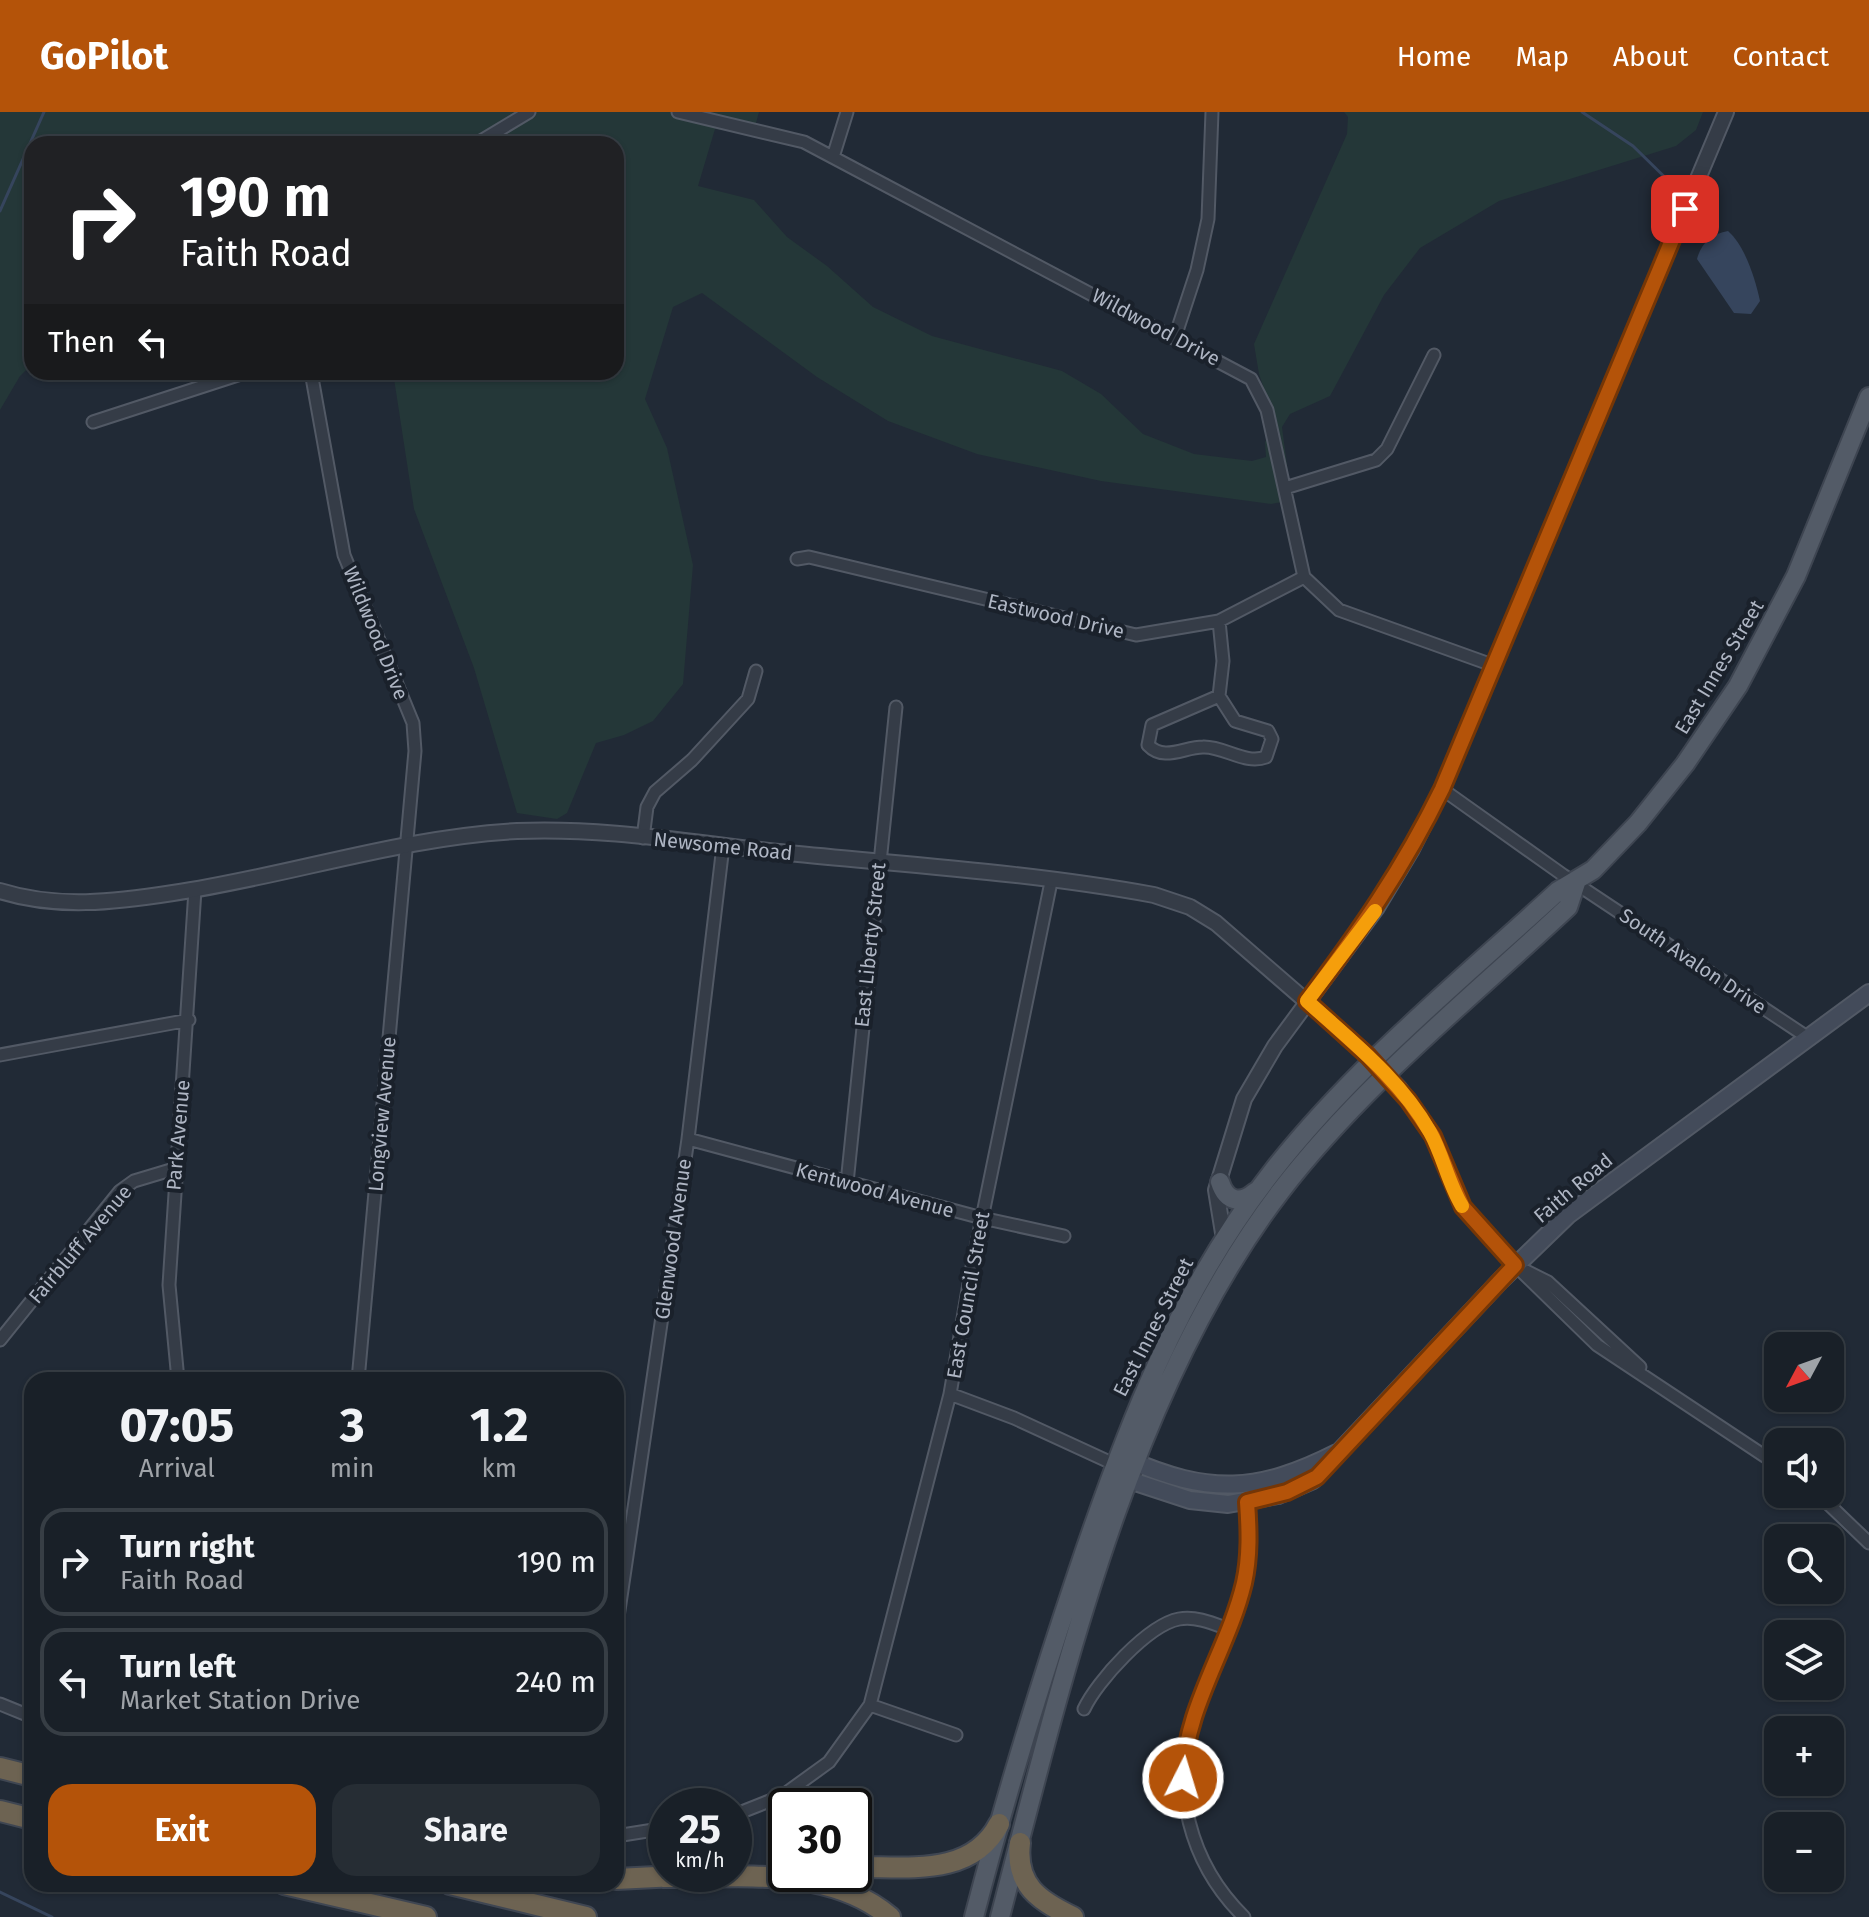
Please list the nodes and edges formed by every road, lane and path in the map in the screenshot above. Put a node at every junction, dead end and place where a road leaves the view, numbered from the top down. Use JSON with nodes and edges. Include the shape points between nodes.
{"nodes":[{"id":1,"x":529,"y":112,"type":"edge"},
{"id":2,"x":678,"y":112,"type":"edge"},
{"id":3,"x":847,"y":112,"type":"edge"},
{"id":4,"x":1212,"y":112,"type":"edge"},
{"id":5,"x":1726,"y":112,"type":"edge"},
{"id":6,"x":489,"y":136,"type":"edge"},
{"id":7,"x":833,"y":157,"type":"junction"},
{"id":8,"x":1175,"y":337,"type":"junction"},
{"id":9,"x":1434,"y":355,"type":"dead end"},
{"id":10,"x":222,"y":380,"type":"edge"},
{"id":11,"x":312,"y":380,"type":"edge"},
{"id":12,"x":1869,"y":397,"type":"edge"},
{"id":13,"x":93,"y":422,"type":"dead end"},
{"id":14,"x":1285,"y":488,"type":"junction"},
{"id":15,"x":799,"y":558,"type":"dead end"},
{"id":16,"x":1304,"y":577,"type":"junction"},
{"id":17,"x":1219,"y":621,"type":"junction"},
{"id":18,"x":1495,"y":666,"type":"junction"},
{"id":19,"x":756,"y":671,"type":"dead end"},
{"id":20,"x":1219,"y":696,"type":"junction"},
{"id":21,"x":896,"y":707,"type":"dead end"},
{"id":22,"x":1442,"y":789,"type":"junction"},
{"id":23,"x":643,"y":838,"type":"junction"},
{"id":24,"x":723,"y":846,"type":"junction"},
{"id":25,"x":407,"y":847,"type":"junction"},
{"id":26,"x":878,"y":862,"type":"junction"},
{"id":27,"x":1051,"y":882,"type":"junction"},
{"id":28,"x":1576,"y":883,"type":"junction"},
{"id":29,"x":195,"y":890,"type":"junction"},
{"id":30,"x":0,"y":891,"type":"edge"},
{"id":31,"x":1869,"y":993,"type":"edge"},
{"id":32,"x":1307,"y":1001,"type":"junction"},
{"id":33,"x":189,"y":1020,"type":"junction"},
{"id":34,"x":1810,"y":1039,"type":"junction"},
{"id":35,"x":0,"y":1055,"type":"edge"},
{"id":36,"x":1374,"y":1061,"type":"junction"},
{"id":37,"x":1387,"y":1075,"type":"junction"},
{"id":38,"x":688,"y":1139,"type":"junction"},
{"id":39,"x":174,"y":1169,"type":"junction"},
{"id":40,"x":1220,"y":1182,"type":"junction"},
{"id":41,"x":847,"y":1183,"type":"junction"},
{"id":42,"x":1260,"y":1187,"type":"junction"},
{"id":43,"x":982,"y":1218,"type":"junction"},
{"id":44,"x":1064,"y":1236,"type":"dead end"},
{"id":45,"x":1222,"y":1244,"type":"junction"},
{"id":46,"x":1515,"y":1265,"type":"junction"},
{"id":47,"x":0,"y":1340,"type":"edge"},
{"id":48,"x":177,"y":1372,"type":"edge"},
{"id":49,"x":359,"y":1372,"type":"edge"},
{"id":50,"x":950,"y":1394,"type":"junction"},
{"id":51,"x":1337,"y":1453,"type":"junction"},
{"id":52,"x":1764,"y":1456,"type":"edge"},
{"id":53,"x":1116,"y":1465,"type":"junction"},
{"id":54,"x":1133,"y":1471,"type":"junction"},
{"id":55,"x":1247,"y":1502,"type":"junction"},
{"id":56,"x":1833,"y":1508,"type":"edge"},
{"id":57,"x":1869,"y":1543,"type":"edge"},
{"id":58,"x":624,"y":1576,"type":"edge"},
{"id":59,"x":1228,"y":1629,"type":"junction"},
{"id":60,"x":0,"y":1704,"type":"edge"},
{"id":61,"x":870,"y":1705,"type":"junction"},
{"id":62,"x":1084,"y":1709,"type":"dead end"},
{"id":63,"x":24,"y":1714,"type":"edge"},
{"id":64,"x":956,"y":1735,"type":"dead end"},
{"id":65,"x":0,"y":1768,"type":"edge"},
{"id":66,"x":24,"y":1774,"type":"edge"},
{"id":67,"x":752,"y":1808,"type":"edge"},
{"id":68,"x":0,"y":1811,"type":"edge"},
{"id":69,"x":24,"y":1817,"type":"edge"},
{"id":70,"x":999,"y":1824,"type":"junction"},
{"id":71,"x":648,"y":1831,"type":"edge"},
{"id":72,"x":624,"y":1835,"type":"edge"},
{"id":73,"x":1020,"y":1843,"type":"junction"},
{"id":74,"x":872,"y":1866,"type":"edge"},
{"id":75,"x":648,"y":1878,"type":"edge"},
{"id":76,"x":624,"y":1879,"type":"edge"},
{"id":77,"x":752,"y":1880,"type":"edge"},
{"id":78,"x":305,"y":1892,"type":"edge"},
{"id":79,"x":318,"y":1892,"type":"edge"},
{"id":80,"x":483,"y":1892,"type":"edge"},
{"id":81,"x":370,"y":1917,"type":"edge"},
{"id":82,"x":426,"y":1917,"type":"edge"},
{"id":83,"x":586,"y":1917,"type":"edge"},
{"id":84,"x":890,"y":1917,"type":"edge"},
{"id":85,"x":974,"y":1917,"type":"edge"},
{"id":86,"x":1000,"y":1917,"type":"edge"},
{"id":87,"x":1073,"y":1917,"type":"edge"},
{"id":88,"x":1244,"y":1917,"type":"edge"}],
"edges":[{"from":1,"to":6,"type":"street"},
{"from":2,"to":7,"type":"street","name":"Wildwood Drive","via":[[765,130]]},
{"from":3,"to":7,"type":"street"},
{"from":4,"to":8,"type":"street","via":[[1208,219]]},
{"from":5,"to":18,"type":"street"},
{"from":7,"to":8,"type":"street","name":"Wildwood Drive"},
{"from":8,"to":14,"type":"street","name":"Wildwood Drive","via":[[1251,379],[1267,410]]},
{"from":9,"to":14,"type":"street","via":[[1387,449],[1376,460]]},
{"from":10,"to":13,"type":"street"},
{"from":11,"to":25,"type":"street","name":"Wildwood Drive","via":[[344,555],[413,723]]},
{"from":12,"to":28,"type":"main road","name":"East Innes Street","via":[[1791,586],[1738,686],[1638,823]]},
{"from":14,"to":16,"type":"street","name":"Wildwood Drive"},
{"from":15,"to":17,"type":"street","name":"Eastwood Drive","via":[[1136,635]]},
{"from":16,"to":17,"type":"street","name":"Eastwood Drive"},
{"from":16,"to":18,"type":"street","via":[[1339,610]]},
{"from":17,"to":20,"type":"street"},
{"from":18,"to":22,"type":"street"},
{"from":19,"to":23,"type":"street","via":[[748,699],[655,792]]},
{"from":20,"to":20,"type":"street","via":[[1152,725],[1148,745],[1165,754],[1205,746],[1256,760],[1266,757],[1271,749],[1268,731],[1235,721]]},
{"from":21,"to":26,"type":"street","name":"East Liberty Street"},
{"from":22,"to":28,"type":"street","name":"South Avalon Drive"},
{"from":22,"to":32,"type":"street","via":[[1376,909]]},
{"from":23,"to":24,"type":"street","name":"Newsome Road"},
{"from":23,"to":25,"type":"street","name":"Newsome Road","via":[[520,831]]},
{"from":24,"to":26,"type":"street","name":"Newsome Road"},
{"from":24,"to":38,"type":"street","name":"Glenwood Avenue"},
{"from":25,"to":29,"type":"street","name":"Newsome Road"},
{"from":25,"to":49,"type":"street","name":"Longview Avenue"},
{"from":26,"to":27,"type":"street","name":"Newsome Road"},
{"from":26,"to":41,"type":"street","name":"East Liberty Street"},
{"from":27,"to":32,"type":"street","name":"Newsome Road","via":[[1141,892],[1190,907],[1224,929]]},
{"from":27,"to":43,"type":"street","name":"East Council Street"},
{"from":28,"to":34,"type":"street","name":"South Avalon Drive"},
{"from":28,"to":36,"type":"main road","name":"East Innes Street","via":[[1558,891]]},
{"from":28,"to":37,"type":"main road","name":"East Innes Street","via":[[1568,907]]},
{"from":29,"to":30,"type":"street","name":"Newsome Road","via":[[73,903]]},
{"from":29,"to":33,"type":"street","name":"Park Avenue"},
{"from":31,"to":34,"type":"main road","name":"Faith Road"},
{"from":32,"to":36,"type":"street","name":"Newsome Road"},
{"from":32,"to":40,"type":"street","via":[[1242,1104]]},
{"from":33,"to":35,"type":"street"},
{"from":33,"to":39,"type":"street","name":"Park Avenue"},
{"from":34,"to":46,"type":"main road","name":"Faith Road","via":[[1599,1190]]},
{"from":36,"to":37,"type":"street","name":"Newsome Road"},
{"from":36,"to":42,"type":"main road","name":"East Innes Street","via":[[1307,1129]]},
{"from":37,"to":46,"type":"street","name":"Newsome Road","via":[[1433,1136],[1463,1207]]},
{"from":37,"to":54,"type":"main road","name":"East Innes Street","via":[[1314,1150],[1247,1240],[1182,1354]]},
{"from":38,"to":41,"type":"street","name":"Kentwood Avenue"},
{"from":38,"to":58,"type":"street","name":"Glenwood Avenue"},
{"from":39,"to":47,"type":"street","name":"Fairbluff Avenue","via":[[120,1191]]},
{"from":39,"to":48,"type":"street","name":"Park Avenue","via":[[169,1285]]},
{"from":40,"to":42,"type":"main road","via":[[1236,1200],[1250,1197]]},
{"from":40,"to":45,"type":"street","via":[[1216,1196],[1224,1227]]},
{"from":41,"to":43,"type":"street","name":"Kentwood Avenue"},
{"from":42,"to":45,"type":"main road","name":"East Innes Street"},
{"from":43,"to":44,"type":"street","name":"Kentwood Avenue"},
{"from":43,"to":50,"type":"street","name":"East Council Street"},
{"from":45,"to":53,"type":"main road","name":"East Innes Street","via":[[1164,1348]]},
{"from":46,"to":51,"type":"main road","name":"Faith Road"},
{"from":46,"to":52,"type":"street","via":[[1548,1282],[1629,1354],[1647,1377]]},
{"from":50,"to":53,"type":"street"},
{"from":50,"to":61,"type":"street","name":"East Council Street"},
{"from":51,"to":54,"type":"main road","name":"Faith Road","via":[[1285,1478],[1245,1486]]},
{"from":51,"to":55,"type":"main road","name":"Faith Road","via":[[1308,1483]]},
{"from":53,"to":54,"type":"main road","name":"Faith Road","via":[[1127,1459]]},
{"from":53,"to":70,"type":"main road","name":"East Innes Street","via":[[1041,1681]]},
{"from":54,"to":55,"type":"main road","name":"Faith Road","via":[[1199,1502]]},
{"from":54,"to":73,"type":"main road","name":"East Innes Street","via":[[1081,1627]]},
{"from":55,"to":59,"type":"street","via":[[1247,1569]]},
{"from":56,"to":57,"type":"street"},
{"from":59,"to":62,"type":"street","via":[[1192,1619],[1165,1623],[1102,1680]]},
{"from":59,"to":88,"type":"street","via":[[1189,1730],[1183,1786],[1201,1858]]},
{"from":60,"to":63,"type":"street"},
{"from":61,"to":64,"type":"street"},
{"from":61,"to":67,"type":"street","via":[[829,1762],[782,1796]]},
{"from":65,"to":66,"type":"highway"},
{"from":68,"to":69,"type":"highway"},
{"from":70,"to":74,"type":"highway","via":[[976,1852],[956,1863]]},
{"from":70,"to":85,"type":"main road","name":"East Innes Street"},
{"from":71,"to":72,"type":"street"},
{"from":73,"to":86,"type":"main road","name":"East Innes Street"},
{"from":73,"to":87,"type":"highway","via":[[1019,1865],[1029,1889],[1040,1901]]},
{"from":75,"to":76,"type":"highway"},
{"from":77,"to":84,"type":"highway","via":[[819,1883],[854,1894]]},
{"from":78,"to":81,"type":"highway"},
{"from":79,"to":82,"type":"highway"},
{"from":80,"to":83,"type":"highway"}]}
